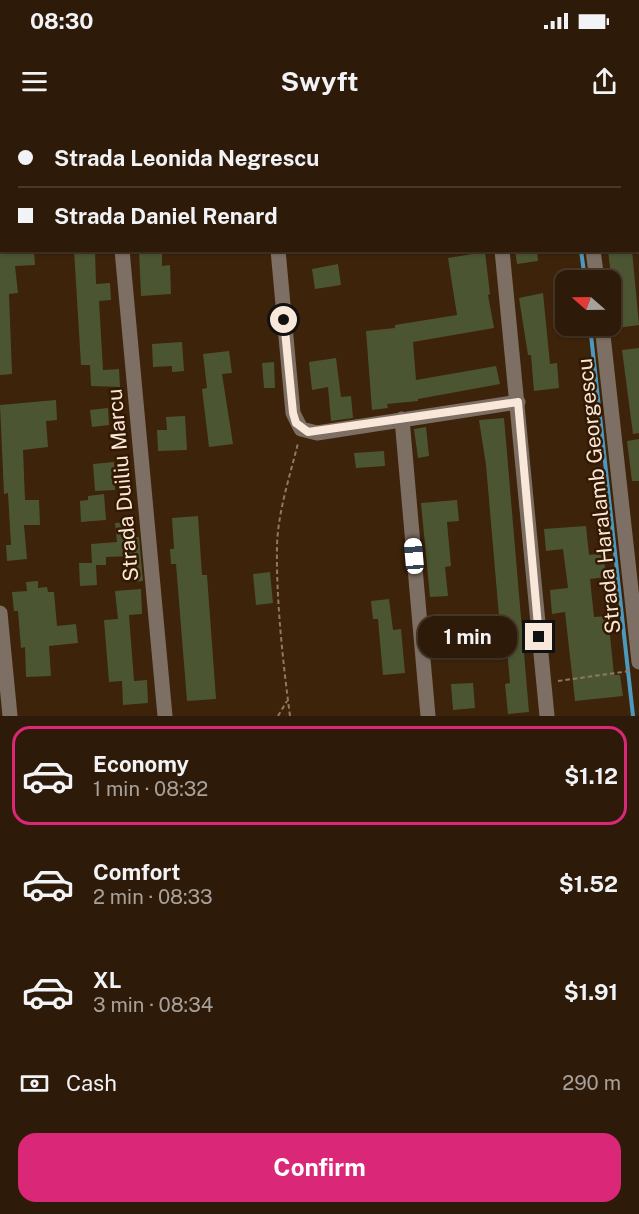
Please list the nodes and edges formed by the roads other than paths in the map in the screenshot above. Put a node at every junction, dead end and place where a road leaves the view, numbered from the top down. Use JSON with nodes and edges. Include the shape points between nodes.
{"nodes":[{"id":1,"x":122,"y":252,"type":"edge"},
{"id":2,"x":278,"y":252,"type":"edge"},
{"id":3,"x":502,"y":252,"type":"edge"},
{"id":4,"x":593,"y":252,"type":"edge"},
{"id":5,"x":596,"y":270,"type":"edge"},
{"id":6,"x":603,"y":336,"type":"edge"},
{"id":7,"x":518,"y":402,"type":"junction"},
{"id":8,"x":402,"y":419,"type":"junction"},
{"id":9,"x":0,"y":613,"type":"edge"},
{"id":10,"x":639,"y":656,"type":"edge"},
{"id":11,"x":639,"y":662,"type":"edge"},
{"id":12,"x":10,"y":716,"type":"edge"},
{"id":13,"x":165,"y":716,"type":"edge"},
{"id":14,"x":428,"y":716,"type":"edge"},
{"id":15,"x":547,"y":716,"type":"edge"}],
"edges":[{"from":1,"to":13,"type":"street","name":"Strada Duiliu Marcu"},
{"from":2,"to":8,"type":"street","via":[[293,413],[301,429],[317,433]]},
{"from":3,"to":7,"type":"street"},
{"from":4,"to":5,"type":"street"},
{"from":6,"to":10,"type":"street","name":"Strada Haralamb Georgescu"},
{"from":7,"to":8,"type":"street"},
{"from":7,"to":15,"type":"street"},
{"from":8,"to":14,"type":"street"},
{"from":9,"to":12,"type":"street"},
{"from":10,"to":11,"type":"street","name":"Strada Haralamb Georgescu"}]}
